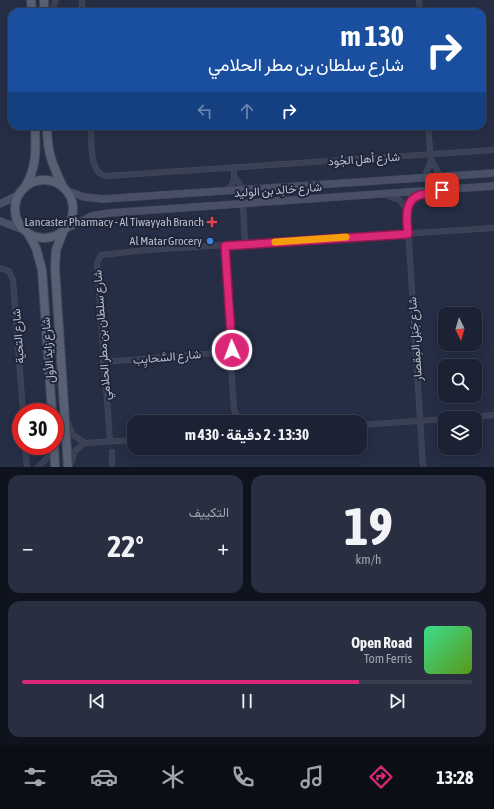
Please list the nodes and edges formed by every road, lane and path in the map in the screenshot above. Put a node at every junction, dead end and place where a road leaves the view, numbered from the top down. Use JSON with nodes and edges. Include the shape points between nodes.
{"nodes":[{"id":1,"x":35,"y":130,"type":"edge"},
{"id":2,"x":47,"y":130,"type":"edge"},
{"id":3,"x":91,"y":130,"type":"edge"},
{"id":4,"x":428,"y":130,"type":"edge"},
{"id":5,"x":494,"y":150,"type":"edge"},
{"id":6,"x":431,"y":158,"type":"junction"},
{"id":7,"x":234,"y":168,"type":"junction"},
{"id":8,"x":494,"y":173,"type":"edge"},
{"id":9,"x":234,"y":176,"type":"junction"},
{"id":10,"x":441,"y":177,"type":"junction"},
{"id":11,"x":424,"y":178,"type":"junction"},
{"id":12,"x":494,"y":186,"type":"edge"},
{"id":13,"x":66,"y":189,"type":"junction"},
{"id":14,"x":244,"y":190,"type":"junction"},
{"id":15,"x":442,"y":190,"type":"junction"},
{"id":16,"x":228,"y":191,"type":"junction"},
{"id":17,"x":22,"y":192,"type":"junction"},
{"id":18,"x":365,"y":196,"type":"junction"},
{"id":19,"x":0,"y":204,"type":"edge"},
{"id":20,"x":243,"y":204,"type":"junction"},
{"id":21,"x":407,"y":210,"type":"junction"},
{"id":22,"x":0,"y":221,"type":"edge"},
{"id":23,"x":494,"y":228,"type":"edge"},
{"id":24,"x":65,"y":230,"type":"junction"},
{"id":25,"x":27,"y":232,"type":"junction"},
{"id":26,"x":408,"y":234,"type":"junction"},
{"id":27,"x":245,"y":244,"type":"junction"},
{"id":28,"x":225,"y":246,"type":"junction"},
{"id":29,"x":0,"y":268,"type":"edge"},
{"id":30,"x":230,"y":352,"type":"junction"},
{"id":31,"x":103,"y":362,"type":"junction"},
{"id":32,"x":22,"y":403,"type":"edge"},
{"id":33,"x":51,"y":403,"type":"edge"},
{"id":34,"x":65,"y":414,"type":"junction"},
{"id":35,"x":237,"y":415,"type":"edge"},
{"id":36,"x":494,"y":416,"type":"edge"},
{"id":37,"x":482,"y":417,"type":"edge"},
{"id":38,"x":438,"y":419,"type":"edge"},
{"id":39,"x":420,"y":420,"type":"junction"},
{"id":40,"x":367,"y":424,"type":"edge"},
{"id":41,"x":127,"y":441,"type":"edge"},
{"id":42,"x":110,"y":442,"type":"junction"},
{"id":43,"x":86,"y":443,"type":"junction"},
{"id":44,"x":112,"y":452,"type":"dead end"},
{"id":45,"x":26,"y":455,"type":"edge"},
{"id":46,"x":48,"y":455,"type":"edge"},
{"id":47,"x":54,"y":455,"type":"edge"},
{"id":48,"x":24,"y":467,"type":"edge"},
{"id":49,"x":27,"y":467,"type":"edge"},
{"id":50,"x":39,"y":467,"type":"edge"},
{"id":51,"x":55,"y":467,"type":"edge"},
{"id":52,"x":69,"y":467,"type":"edge"},
{"id":53,"x":112,"y":467,"type":"edge"},
{"id":54,"x":423,"y":467,"type":"edge"}],
"edges":[{"from":1,"to":17,"type":"main road","via":[[35,161],[31,177]]},
{"from":2,"to":13,"type":"main road","via":[[50,160]]},
{"from":3,"to":7,"type":"street","name":"شارع أهل الجُود","via":[[94,167],[102,175]]},
{"from":4,"to":6,"type":"street"},
{"from":5,"to":6,"type":"street","name":"شارع أهل الجُود"},
{"from":6,"to":7,"type":"street","name":"شارع أهل الجُود"},
{"from":6,"to":10,"type":"street"},
{"from":6,"to":11,"type":"street"},
{"from":7,"to":9,"type":"street"},
{"from":8,"to":10,"type":"street","name":"شارع خالِد بن الوليد"},
{"from":9,"to":14,"type":"street"},
{"from":9,"to":16,"type":"street"},
{"from":10,"to":11,"type":"street","name":"شارع خالِد بن الوليد"},
{"from":11,"to":14,"type":"street","name":"شارع خالِد بن الوليد"},
{"from":12,"to":15,"type":"street","name":"شارع خالِد بن الوليد"},
{"from":13,"to":16,"type":"street","name":"شارع خالِد بن الوليد","via":[[84,197],[103,199]]},
{"from":13,"to":17,"type":"main road","via":[[58,183],[43,180],[29,185]]},
{"from":13,"to":24,"type":"main road","via":[[74,210]]},
{"from":14,"to":16,"type":"street","name":"شارع خالِد بن الوليد"},
{"from":15,"to":18,"type":"street","name":"شارع خالِد بن الوليد"},
{"from":15,"to":21,"type":"street","via":[[419,195],[413,199]]},
{"from":17,"to":19,"type":"street"},
{"from":17,"to":25,"type":"main road","via":[[15,206],[15,213],[20,225]]},
{"from":18,"to":20,"type":"street","name":"شارع خالِد بن الوليد"},
{"from":18,"to":21,"type":"street","via":[[396,198]]},
{"from":20,"to":24,"type":"street","name":"شارع خالِد بن الوليد","via":[[101,214],[84,219]]},
{"from":20,"to":27,"type":"street"},
{"from":21,"to":26,"type":"street","name":"شارع جَبَل المِقصار"},
{"from":22,"to":25,"type":"street"},
{"from":23,"to":26,"type":"street","name":"شارع سلطان بن مطر الحلامي"},
{"from":24,"to":25,"type":"main road","via":[[43,239]]},
{"from":24,"to":34,"type":"main road","name":"شارع زايد الأول","via":[[56,250],[55,268]]},
{"from":25,"to":33,"type":"main road","name":"شارع زايد الأول","via":[[39,255],[42,270]]},
{"from":26,"to":27,"type":"street","name":"شارع سلطان بن مطر الحلامي"},
{"from":26,"to":39,"type":"street","name":"شارع جَبَل المِقصار"},
{"from":27,"to":28,"type":"street","name":"شارع سلطان بن مطر الحلامي"},
{"from":28,"to":30,"type":"street","via":[[232,347]]},
{"from":28,"to":31,"type":"street","name":"شارع سلطان بن مطر الحلامي","via":[[101,255],[97,263]]},
{"from":29,"to":32,"type":"street","name":"شارع التحية","via":[[9,271],[13,280]]},
{"from":30,"to":31,"type":"street","name":"شارع السَّحايِب"},
{"from":30,"to":35,"type":"street","via":[[234,413]]},
{"from":31,"to":42,"type":"street","name":"شارع سلطان بن مطر الحلامي"},
{"from":34,"to":43,"type":"street","via":[[73,435]]},
{"from":34,"to":52,"type":"main road","name":"شارع زايد الأول"},
{"from":36,"to":37,"type":"street"},
{"from":38,"to":39,"type":"street"},
{"from":39,"to":40,"type":"street"},
{"from":39,"to":54,"type":"street","name":"شارع جَبَل المِقصار"},
{"from":41,"to":42,"type":"street"},
{"from":42,"to":43,"type":"street"},
{"from":43,"to":52,"type":"street","via":[[75,451]]},
{"from":44,"to":53,"type":"street"},
{"from":45,"to":49,"type":"street"},
{"from":46,"to":50,"type":"street"},
{"from":47,"to":51,"type":"main road"},
{"from":48,"to":49,"type":"street"},
{"from":49,"to":50,"type":"street"}]}
